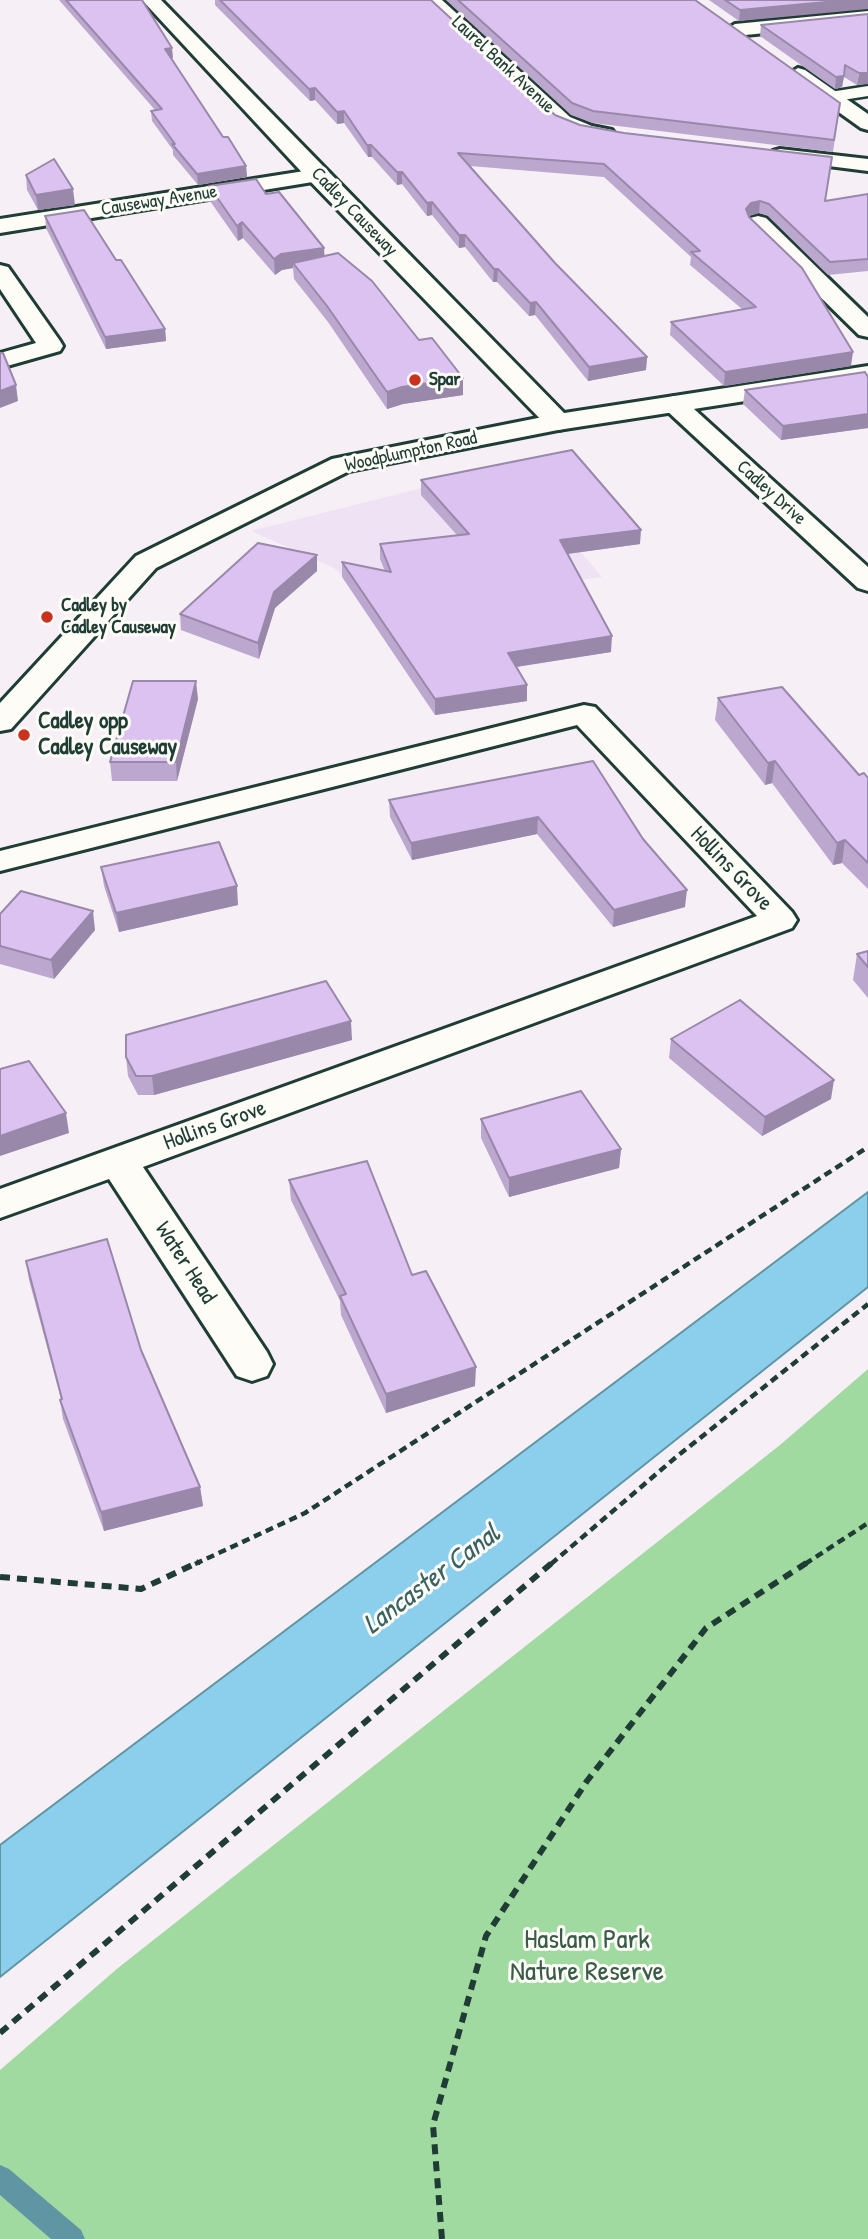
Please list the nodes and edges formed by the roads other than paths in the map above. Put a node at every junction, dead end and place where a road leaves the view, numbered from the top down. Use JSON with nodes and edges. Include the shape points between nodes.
{"nodes":[{"id":1,"x":151,"y":0,"type":"edge"},
{"id":2,"x":431,"y":0,"type":"edge"},
{"id":3,"x":714,"y":15,"type":"edge"},
{"id":4,"x":868,"y":17,"type":"edge"},
{"id":5,"x":736,"y":30,"type":"junction"},
{"id":6,"x":757,"y":45,"type":"edge"},
{"id":7,"x":778,"y":60,"type":"edge"},
{"id":8,"x":868,"y":91,"type":"edge"},
{"id":9,"x":830,"y":97,"type":"junction"},
{"id":10,"x":868,"y":124,"type":"edge"},
{"id":11,"x":624,"y":138,"type":"edge"},
{"id":12,"x":760,"y":153,"type":"edge"},
{"id":13,"x":868,"y":165,"type":"edge"},
{"id":14,"x":317,"y":176,"type":"junction"},
{"id":15,"x":758,"y":223,"type":"edge"},
{"id":16,"x":0,"y":226,"type":"edge"},
{"id":17,"x":0,"y":272,"type":"edge"},
{"id":18,"x":868,"y":330,"type":"edge"},
{"id":19,"x":0,"y":361,"type":"edge"},
{"id":20,"x":868,"y":374,"type":"edge"},
{"id":21,"x":674,"y":404,"type":"junction"},
{"id":22,"x":558,"y":422,"type":"junction"},
{"id":23,"x":868,"y":582,"type":"edge"},
{"id":24,"x":3,"y":715,"type":"edge"},
{"id":25,"x":0,"y":861,"type":"edge"},
{"id":26,"x":118,"y":1161,"type":"junction"},
{"id":27,"x":0,"y":1205,"type":"edge"},
{"id":28,"x":252,"y":1364,"type":"dead end"}],
"edges":[{"from":1,"to":14,"type":"street","name":"Cadley Causeway"},
{"from":2,"to":11,"type":"street","name":"Laurel Bank Avenue","via":[[563,121]]},
{"from":3,"to":5,"type":"street"},
{"from":4,"to":5,"type":"street"},
{"from":5,"to":6,"type":"street"},
{"from":7,"to":9,"type":"street"},
{"from":8,"to":9,"type":"lane"},
{"from":9,"to":10,"type":"street"},
{"from":12,"to":13,"type":"street"},
{"from":14,"to":16,"type":"street","name":"Causeway Avenue"},
{"from":14,"to":22,"type":"street","name":"Cadley Causeway"},
{"from":15,"to":18,"type":"street"},
{"from":17,"to":19,"type":"street","via":[[51,346]]},
{"from":20,"to":21,"type":"street","name":"Woodplumpton Road"},
{"from":21,"to":22,"type":"street","name":"Woodplumpton Road"},
{"from":21,"to":23,"type":"street","name":"Cadley Drive"},
{"from":22,"to":24,"type":"street","name":"Woodplumpton Road","via":[[341,465],[146,562]]},
{"from":25,"to":26,"type":"street","name":"Hollins Grove","via":[[584,713],[780,920]]},
{"from":26,"to":27,"type":"street","name":"Hollins Grove"},
{"from":26,"to":28,"type":"street","name":"Water Head"}]}
